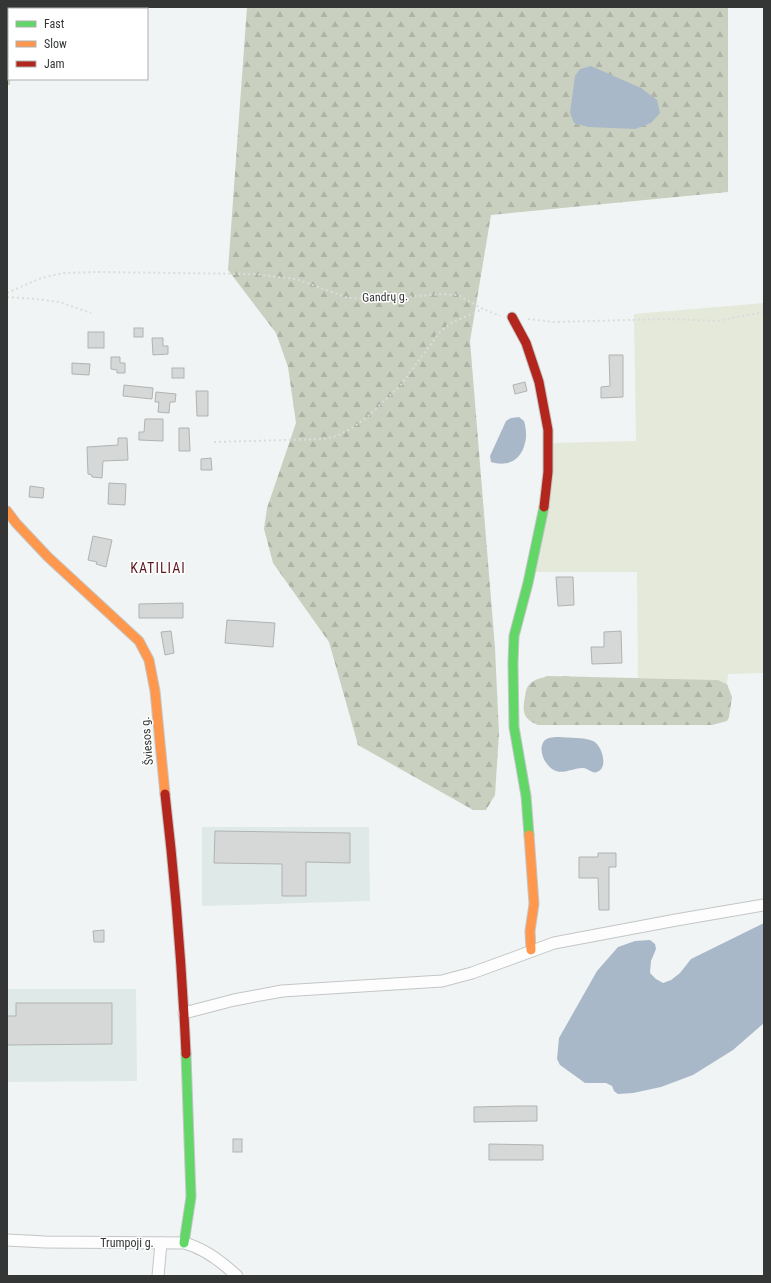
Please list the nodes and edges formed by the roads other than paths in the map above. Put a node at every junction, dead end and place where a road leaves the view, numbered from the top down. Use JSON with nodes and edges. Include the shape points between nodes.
{"nodes":[{"id":1,"x":512,"y":317,"type":"road end"},
{"id":2,"x":7,"y":511,"type":"edge"},
{"id":3,"x":764,"y":906,"type":"edge"},
{"id":4,"x":531,"y":950,"type":"junction"},
{"id":5,"x":184,"y":1013,"type":"junction"},
{"id":6,"x":7,"y":1240,"type":"edge"},
{"id":7,"x":160,"y":1243,"type":"junction"},
{"id":8,"x":184,"y":1243,"type":"junction"},
{"id":9,"x":158,"y":1276,"type":"edge"},
{"id":10,"x":237,"y":1276,"type":"edge"}],
"edges":[{"from":1,"to":4,"type":"street","via":[[526,343],[539,382],[548,430],[548,472],[543,512],[514,636],[513,663],[514,727],[526,796],[534,897],[530,931]]},
{"from":2,"to":5,"type":"street","name":"Šviesos g.","via":[[48,557],[139,641],[149,660],[155,691],[174,872]]},
{"from":3,"to":4,"type":"street","via":[[573,938]]},
{"from":4,"to":5,"type":"street","via":[[472,973],[442,981],[282,991]]},
{"from":5,"to":8,"type":"street","name":"Šviesos g.","via":[[191,1197]]},
{"from":6,"to":7,"type":"street","name":"Trumpoji g."},
{"from":7,"to":8,"type":"street","name":"Trumpoji g."},
{"from":7,"to":9,"type":"street"},
{"from":8,"to":10,"type":"street","name":"Trumpoji g.","via":[[206,1252]]}]}
